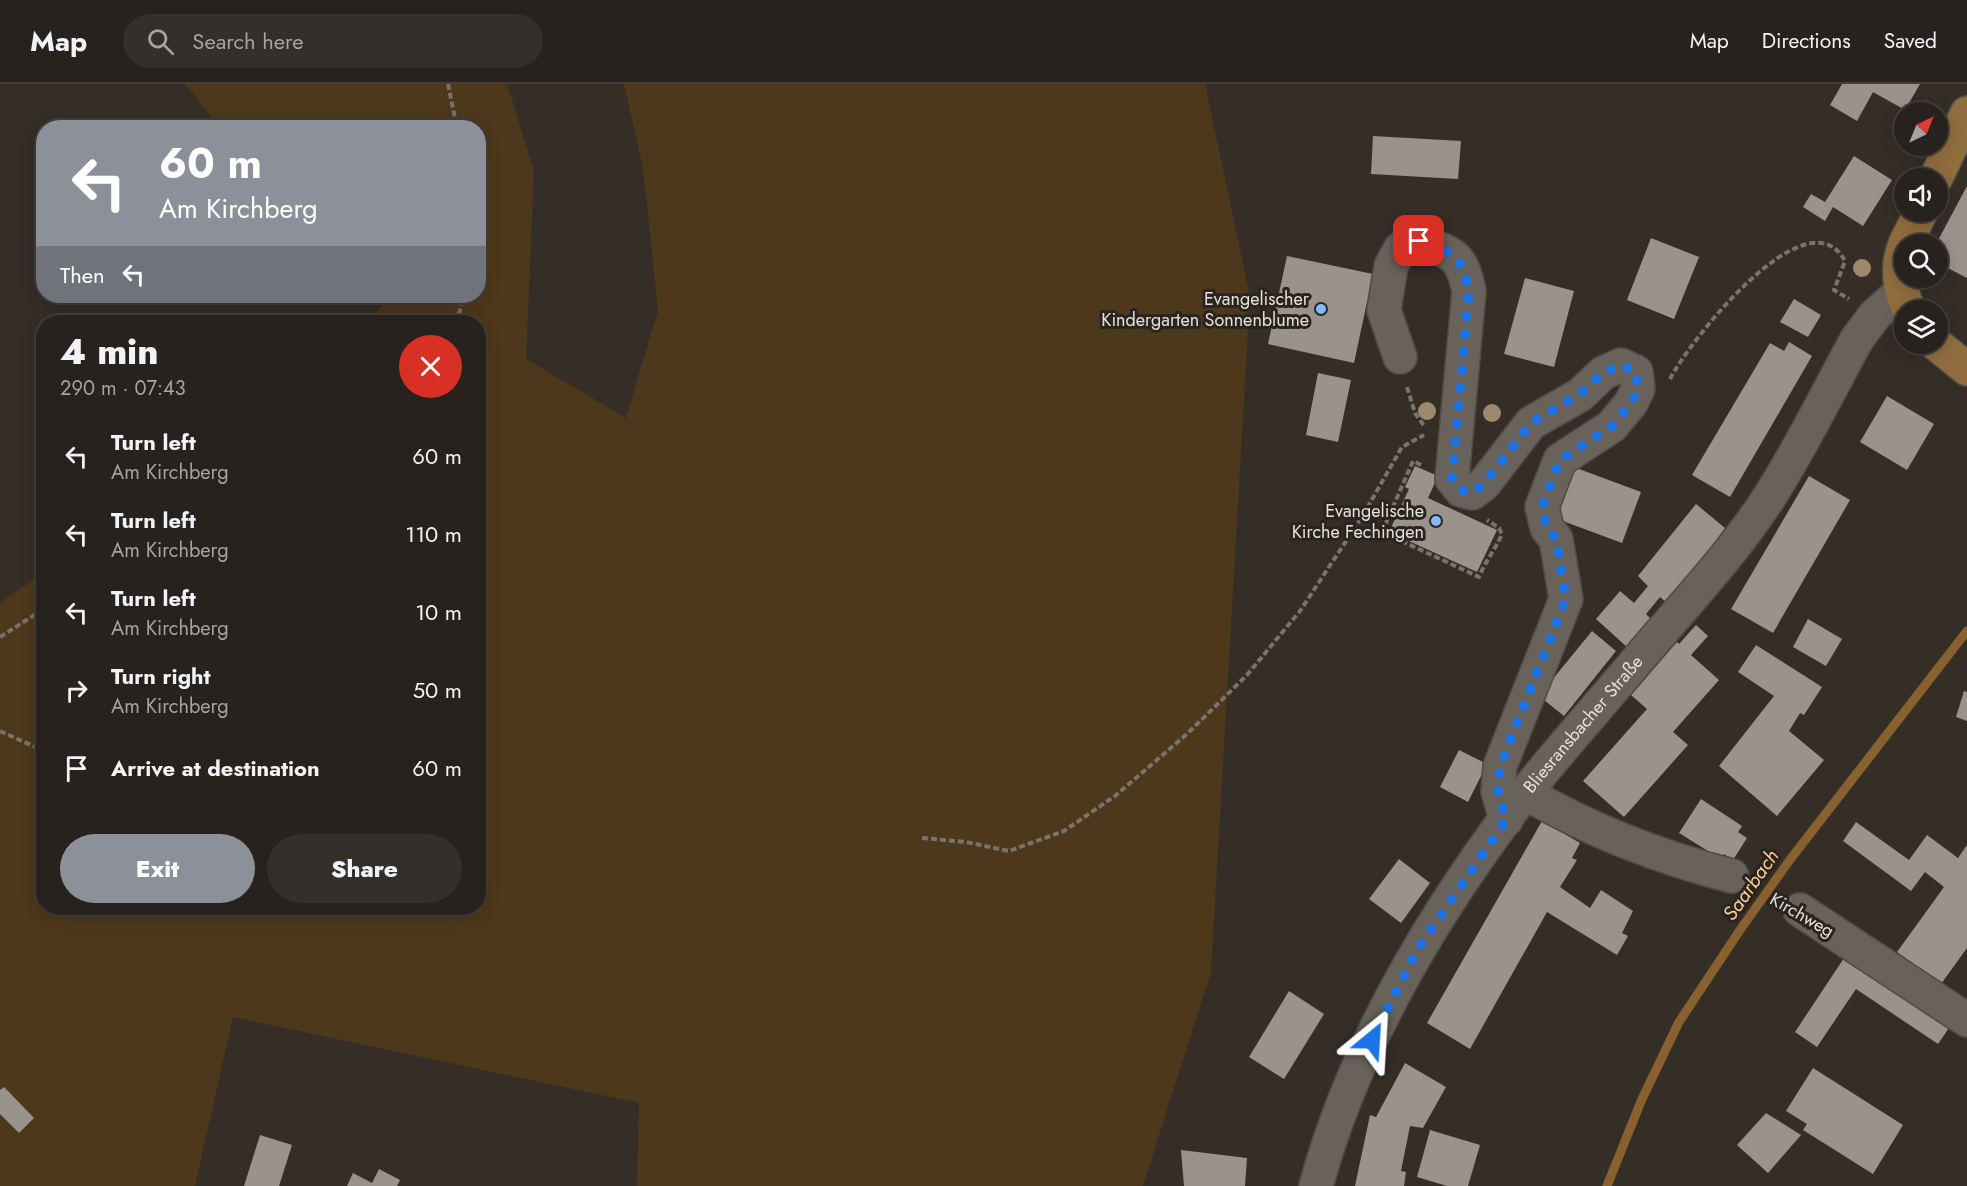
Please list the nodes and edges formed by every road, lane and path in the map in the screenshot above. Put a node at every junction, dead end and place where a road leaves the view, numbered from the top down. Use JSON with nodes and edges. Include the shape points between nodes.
{"nodes":[{"id":1,"x":448,"y":84,"type":"edge"},
{"id":2,"x":1967,"y":113,"type":"edge"},
{"id":3,"x":455,"y":120,"type":"edge"},
{"id":4,"x":1941,"y":168,"type":"edge"},
{"id":5,"x":1841,"y":273,"type":"dead end"},
{"id":6,"x":1894,"y":306,"type":"edge"},
{"id":7,"x":1948,"y":354,"type":"edge"},
{"id":8,"x":1400,"y":357,"type":"joint"},
{"id":9,"x":1967,"y":369,"type":"edge"},
{"id":10,"x":1668,"y":383,"type":"dead end"},
{"id":11,"x":1430,"y":469,"type":"dead end"},
{"id":12,"x":1493,"y":525,"type":"dead end"},
{"id":13,"x":36,"y":614,"type":"edge"},
{"id":14,"x":0,"y":637,"type":"edge"},
{"id":15,"x":0,"y":731,"type":"edge"},
{"id":16,"x":36,"y":747,"type":"edge"},
{"id":17,"x":1526,"y":793,"type":"junction"},
{"id":18,"x":1506,"y":820,"type":"junction"},
{"id":19,"x":922,"y":838,"type":"dead end"},
{"id":20,"x":1732,"y":876,"type":"dead end"},
{"id":21,"x":1800,"y":910,"type":"dead end"},
{"id":22,"x":1967,"y":1020,"type":"edge"},
{"id":23,"x":1316,"y":1186,"type":"edge"}],
"edges":[{"from":1,"to":3,"type":"path"},
{"from":2,"to":4,"type":"main road"},
{"from":5,"to":10,"type":"path","via":[[1845,261],[1839,250],[1825,244],[1794,247],[1754,276],[1713,320]]},
{"from":6,"to":17,"type":"street","name":"Bliesransbacher Straße","via":[[1875,315],[1857,339],[1768,499],[1736,542]]},
{"from":7,"to":9,"type":"main road"},
{"from":8,"to":18,"type":"street","via":[[1384,310],[1391,266],[1401,248],[1419,241],[1451,253],[1464,267],[1469,291],[1452,479],[1461,490],[1472,493],[1484,484],[1531,423],[1580,394],[1603,373],[1621,365],[1636,372],[1638,389],[1631,403],[1612,426],[1560,460],[1542,507],[1547,528],[1556,539],[1566,599],[1500,766],[1498,791]]},
{"from":8,"to":19,"type":"path","via":[[1415,413],[1428,432],[1402,447],[1300,612],[1247,675],[1187,734],[1115,795],[1064,831],[1009,851]]},
{"from":11,"to":12,"type":"path","via":[[1413,461],[1382,532],[1479,577],[1502,534]]},
{"from":13,"to":14,"type":"path"},
{"from":15,"to":16,"type":"path"},
{"from":17,"to":18,"type":"street","name":"Bliesransbacher Straße"},
{"from":17,"to":20,"type":"street","via":[[1598,832],[1661,856]]},
{"from":18,"to":23,"type":"street","name":"Bliesransbacher Straße","via":[[1417,950],[1363,1058],[1324,1153]]},
{"from":21,"to":22,"type":"street","name":"Kirchweg"}]}
